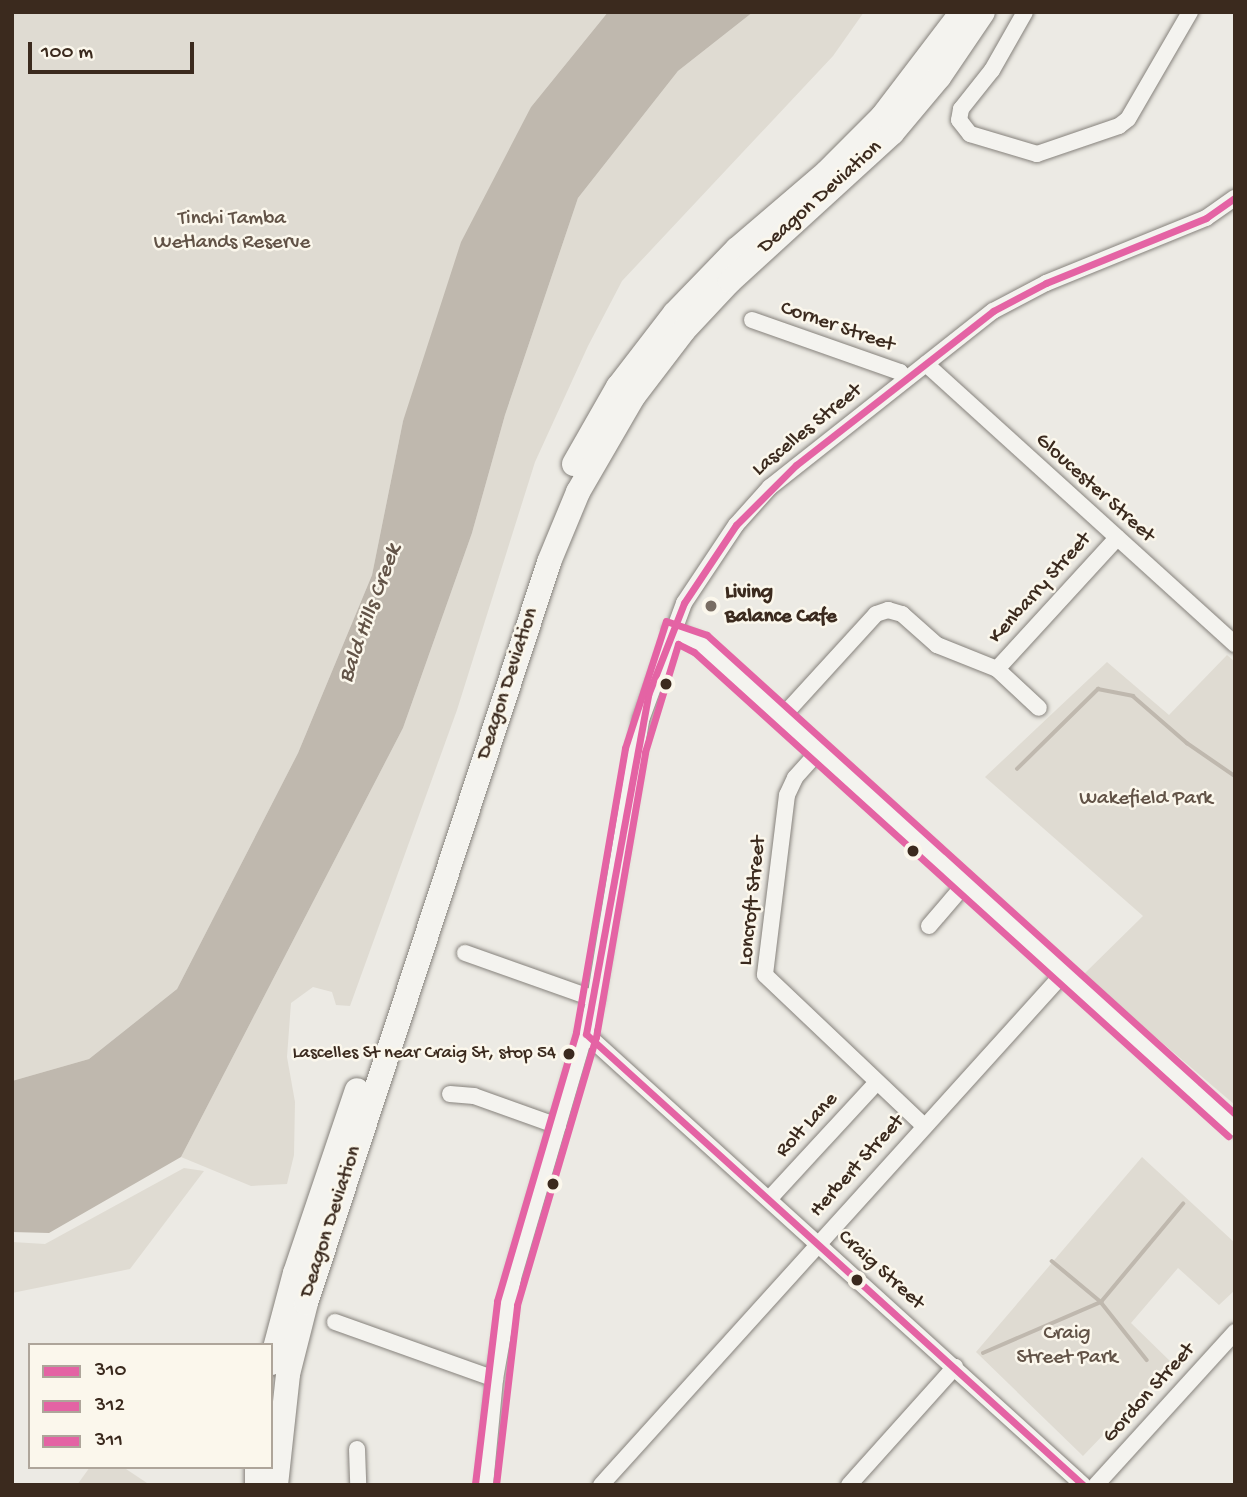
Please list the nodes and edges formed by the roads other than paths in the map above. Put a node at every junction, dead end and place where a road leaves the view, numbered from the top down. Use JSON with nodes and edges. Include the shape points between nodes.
{"nodes":[{"id":1,"x":962,"y":12,"type":"edge"},
{"id":2,"x":983,"y":12,"type":"edge"},
{"id":3,"x":1024,"y":12,"type":"edge"},
{"id":4,"x":1190,"y":12,"type":"edge"},
{"id":5,"x":1235,"y":198,"type":"edge"},
{"id":6,"x":752,"y":320,"type":"dead end"},
{"id":7,"x":926,"y":364,"type":"junction"},
{"id":8,"x":905,"y":379,"type":"junction"},
{"id":9,"x":1116,"y":538,"type":"junction"},
{"id":10,"x":671,"y":630,"type":"junction"},
{"id":11,"x":1235,"y":645,"type":"edge"},
{"id":12,"x":997,"y":669,"type":"junction"},
{"id":13,"x":1039,"y":708,"type":"dead end"},
{"id":14,"x":782,"y":717,"type":"junction"},
{"id":15,"x":819,"y":751,"type":"junction"},
{"id":16,"x":965,"y":884,"type":"junction"},
{"id":17,"x":929,"y":926,"type":"dead end"},
{"id":18,"x":465,"y":953,"type":"dead end"},
{"id":19,"x":1063,"y":973,"type":"junction"},
{"id":20,"x":595,"y":999,"type":"junction"},
{"id":21,"x":586,"y":1034,"type":"junction"},
{"id":22,"x":877,"y":1082,"type":"junction"},
{"id":23,"x":450,"y":1094,"type":"dead end"},
{"id":24,"x":558,"y":1126,"type":"junction"},
{"id":25,"x":924,"y":1126,"type":"junction"},
{"id":26,"x":1235,"y":1128,"type":"edge"},
{"id":27,"x":771,"y":1197,"type":"junction"},
{"id":28,"x":818,"y":1243,"type":"junction"},
{"id":29,"x":335,"y":1322,"type":"dead end"},
{"id":30,"x":1235,"y":1332,"type":"edge"},
{"id":31,"x":273,"y":1356,"type":"edge"},
{"id":32,"x":955,"y":1367,"type":"junction"},
{"id":33,"x":495,"y":1379,"type":"junction"},
{"id":34,"x":357,"y":1449,"type":"dead end"},
{"id":35,"x":276,"y":1485,"type":"edge"},
{"id":36,"x":358,"y":1485,"type":"edge"},
{"id":37,"x":485,"y":1485,"type":"edge"},
{"id":38,"x":601,"y":1485,"type":"edge"},
{"id":39,"x":849,"y":1485,"type":"edge"},
{"id":40,"x":1083,"y":1485,"type":"edge"},
{"id":41,"x":1096,"y":1485,"type":"edge"}],
"edges":[{"from":1,"to":31,"type":"highway","name":"Deagon Deviation","via":[[912,83],[867,132],[737,249],[675,313],[618,387],[580,452],[527,578],[295,1273]]},
{"from":2,"to":35,"type":"highway","name":"Deagon Deviation","via":[[939,77],[892,133],[730,281],[684,330],[633,397],[578,492],[549,562],[306,1303],[288,1374]]},
{"from":3,"to":4,"type":"street","via":[[992,71],[961,109],[959,120],[970,134],[1037,154],[1119,127],[1134,111]]},
{"from":5,"to":7,"type":"street","name":"Lascelles Street","via":[[1176,232],[1022,293]]},
{"from":6,"to":8,"type":"street","name":"Corner Street","via":[[900,372]]},
{"from":7,"to":8,"type":"street","name":"Lascelles Street"},
{"from":7,"to":9,"type":"street","name":"Gloucester Street"},
{"from":8,"to":10,"type":"street","name":"Lascelles Street","via":[[758,499],[704,571]]},
{"from":9,"to":11,"type":"street","name":"Gloucester Street"},
{"from":9,"to":12,"type":"street","name":"Kenbarry Street"},
{"from":10,"to":14,"type":"street","via":[[700,643]]},
{"from":10,"to":20,"type":"street","name":"Lascelles Street","via":[[637,740]]},
{"from":12,"to":13,"type":"street","name":"Kenbarry Street"},
{"from":12,"to":14,"type":"street","name":"Kenbarry Street","via":[[937,645],[888,603]]},
{"from":14,"to":15,"type":"street"},
{"from":15,"to":16,"type":"street"},
{"from":15,"to":22,"type":"street","name":"Loncroft Street","via":[[795,778],[787,795],[765,975]]},
{"from":16,"to":17,"type":"street"},
{"from":16,"to":19,"type":"street"},
{"from":18,"to":20,"type":"street"},
{"from":19,"to":25,"type":"street","name":"Herbert Street"},
{"from":19,"to":26,"type":"street"},
{"from":20,"to":21,"type":"street","name":"Lascelles Street"},
{"from":21,"to":24,"type":"street","name":"Lascelles Street"},
{"from":21,"to":27,"type":"street","name":"Craig Street"},
{"from":22,"to":25,"type":"street","name":"Loncroft Street"},
{"from":22,"to":27,"type":"street","name":"Rolt Lane"},
{"from":23,"to":24,"type":"street","via":[[474,1096]]},
{"from":24,"to":33,"type":"street","name":"Lascelles Street","via":[[513,1278]]},
{"from":25,"to":28,"type":"street","name":"Herbert Street"},
{"from":27,"to":28,"type":"street","name":"Craig Street"},
{"from":28,"to":32,"type":"street","name":"Craig Street"},
{"from":28,"to":38,"type":"street","name":"Herbert Street"},
{"from":29,"to":33,"type":"street"},
{"from":30,"to":41,"type":"street","name":"Gordon Street"},
{"from":32,"to":39,"type":"street"},
{"from":32,"to":40,"type":"street","name":"Craig Street"},
{"from":33,"to":37,"type":"street","name":"Lascelles Street"},
{"from":34,"to":36,"type":"street"}]}
